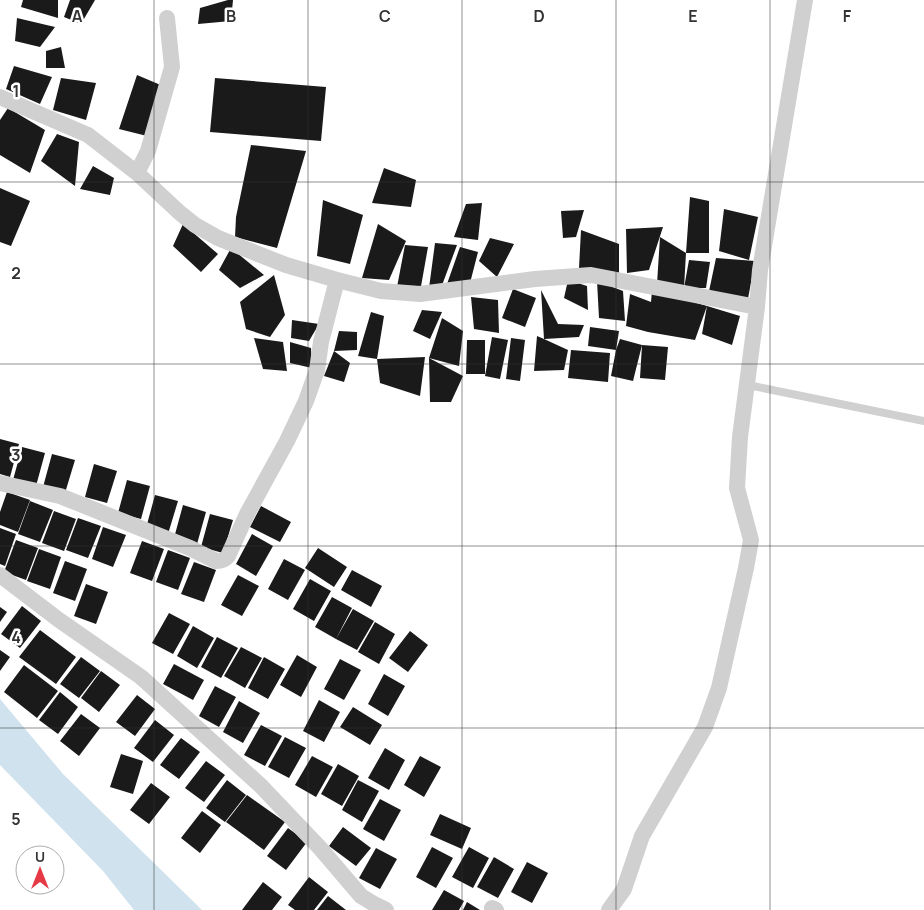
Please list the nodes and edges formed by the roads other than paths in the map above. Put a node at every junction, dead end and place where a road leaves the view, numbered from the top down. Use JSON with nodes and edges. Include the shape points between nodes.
{"nodes":[{"id":1,"x":805,"y":0,"type":"edge"},
{"id":2,"x":167,"y":18,"type":"dead end"},
{"id":3,"x":0,"y":97,"type":"edge"},
{"id":4,"x":137,"y":173,"type":"junction"},
{"id":5,"x":337,"y":280,"type":"junction"},
{"id":6,"x":757,"y":307,"type":"junction"},
{"id":7,"x":748,"y":385,"type":"junction"},
{"id":8,"x":924,"y":421,"type":"edge"},
{"id":9,"x":0,"y":483,"type":"edge"},
{"id":10,"x":0,"y":575,"type":"edge"},
{"id":11,"x":386,"y":910,"type":"edge"},
{"id":12,"x":609,"y":910,"type":"edge"}],
"edges":[{"from":1,"to":6,"type":"street","via":[[760,270]]},
{"from":2,"to":4,"type":"street","via":[[172,67],[148,151]]},
{"from":3,"to":4,"type":"street","via":[[88,135]]},
{"from":4,"to":5,"type":"street","via":[[180,214],[218,238],[286,265]]},
{"from":5,"to":6,"type":"street","via":[[381,291],[420,294],[591,275]]},
{"from":5,"to":9,"type":"street","via":[[317,370],[306,401],[228,556],[220,561],[60,496]]},
{"from":6,"to":7,"type":"street"},
{"from":7,"to":8,"type":"lane"},
{"from":7,"to":12,"type":"street","via":[[737,488],[751,540],[719,688],[705,727],[642,836],[624,889]]},
{"from":10,"to":11,"type":"street","via":[[141,677],[261,786],[361,896]]}]}
